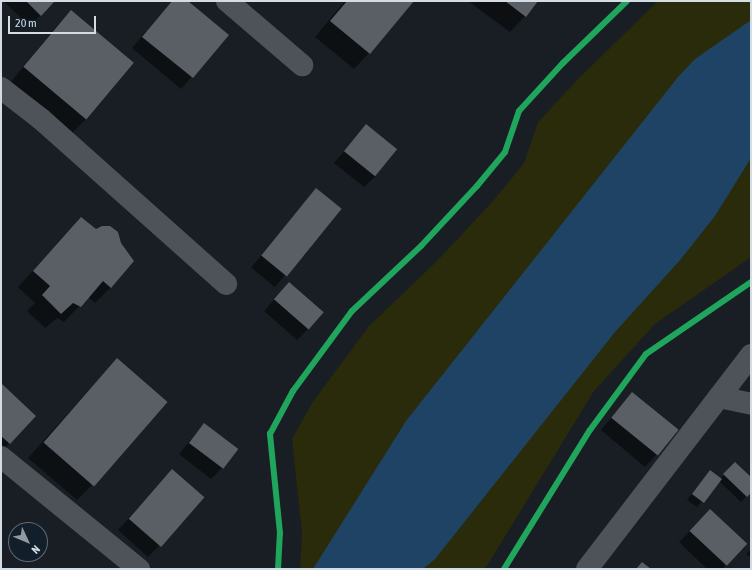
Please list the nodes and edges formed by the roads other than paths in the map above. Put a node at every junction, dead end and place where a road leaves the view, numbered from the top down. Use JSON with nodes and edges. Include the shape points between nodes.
{"nodes":[{"id":1,"x":227,"y":1,"type":"edge"},
{"id":2,"x":302,"y":64,"type":"dead end"},
{"id":3,"x":1,"y":88,"type":"edge"},
{"id":4,"x":226,"y":284,"type":"dead end"},
{"id":5,"x":751,"y":355,"type":"edge"},
{"id":6,"x":719,"y":397,"type":"junction"},
{"id":7,"x":751,"y":404,"type":"edge"},
{"id":8,"x":1,"y":457,"type":"edge"},
{"id":9,"x":139,"y":569,"type":"edge"},
{"id":10,"x":587,"y":569,"type":"edge"}],
"edges":[{"from":1,"to":2,"type":"street"},
{"from":3,"to":4,"type":"street","via":[[41,119]]},
{"from":5,"to":6,"type":"street"},
{"from":6,"to":7,"type":"street"},
{"from":6,"to":10,"type":"street"},
{"from":8,"to":9,"type":"street"}]}
